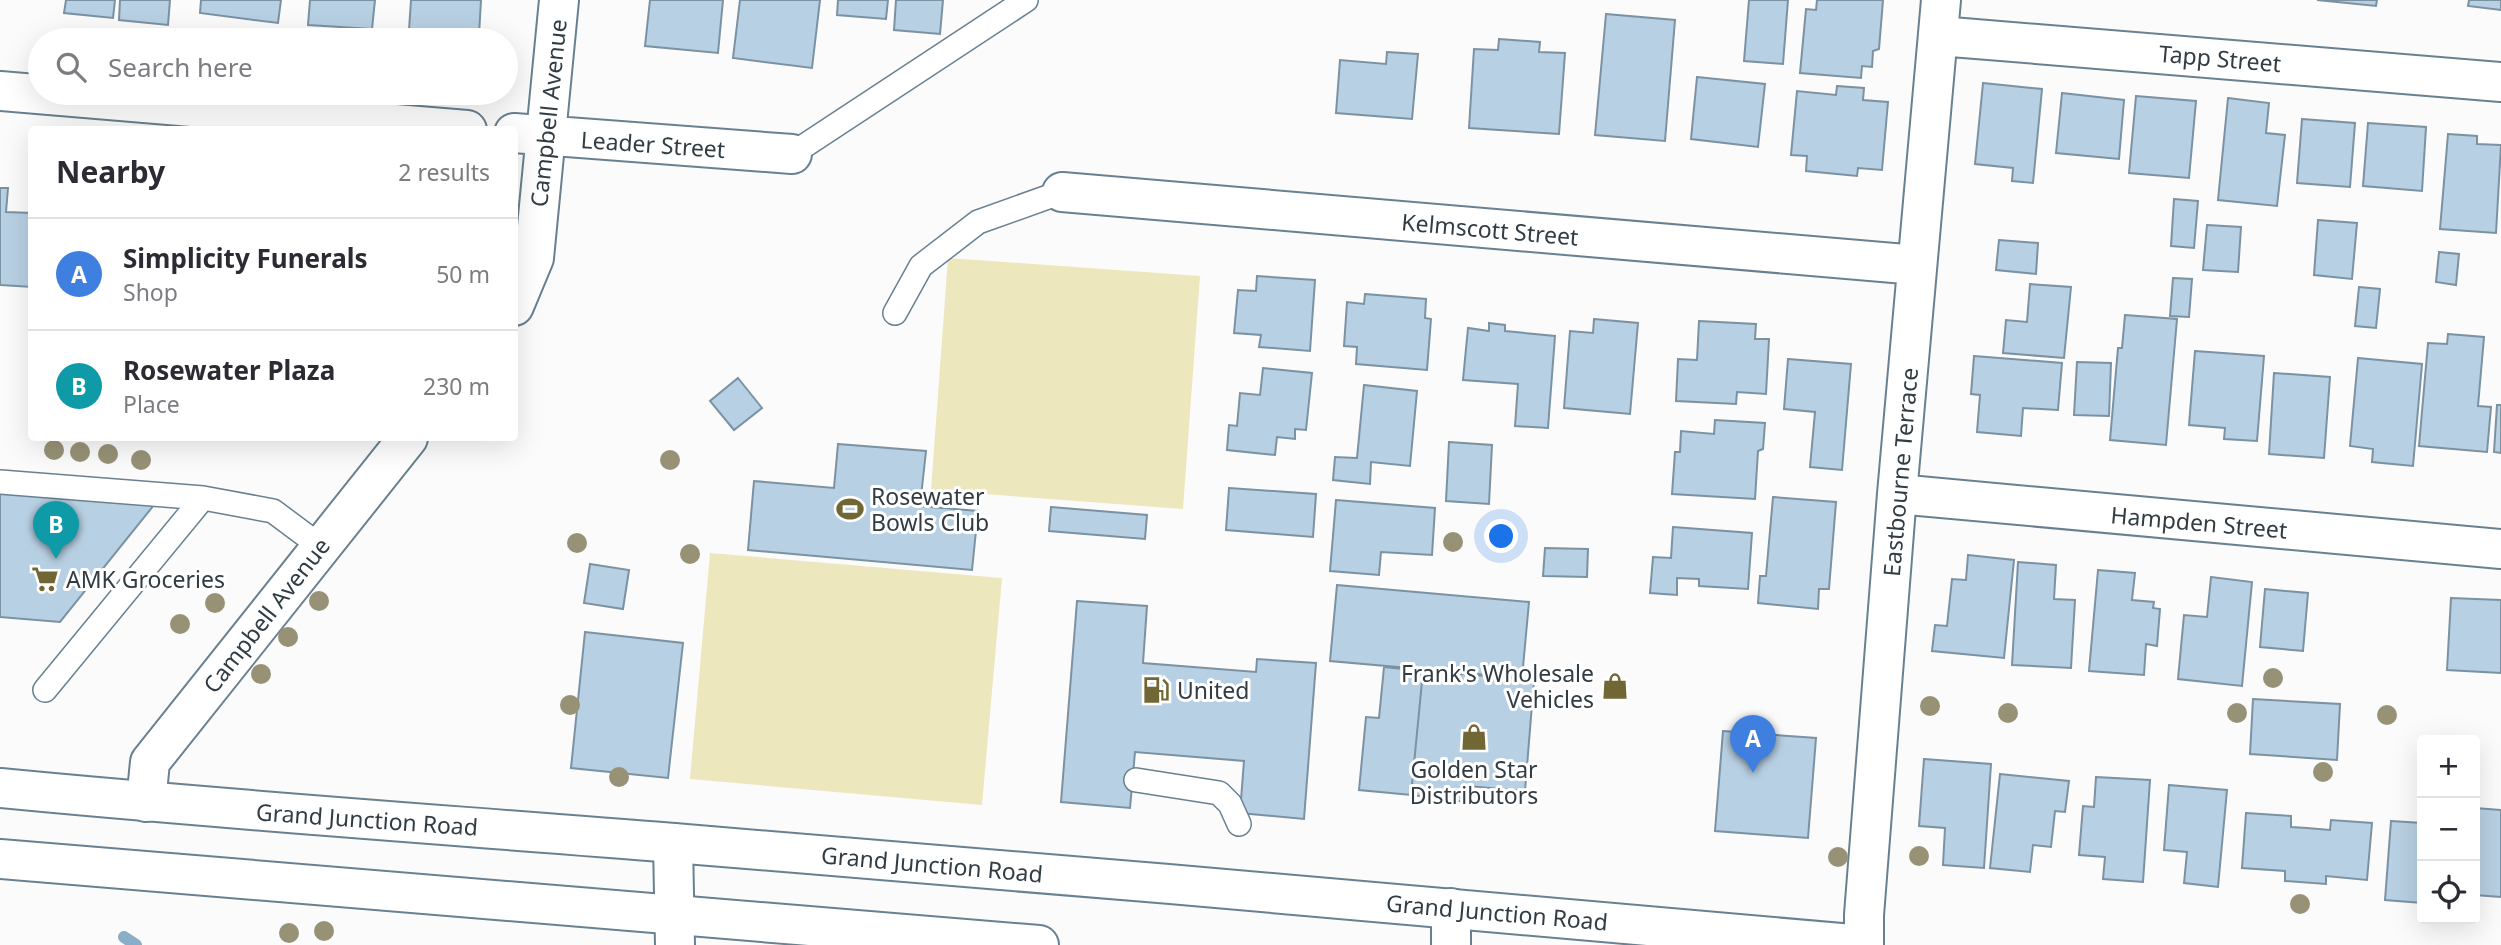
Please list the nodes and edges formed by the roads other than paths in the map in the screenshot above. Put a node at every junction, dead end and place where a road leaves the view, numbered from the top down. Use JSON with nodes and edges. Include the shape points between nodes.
{"nodes":[{"id":1,"x":559,"y":0,"type":"edge"},
{"id":2,"x":1026,"y":0,"type":"edge"},
{"id":3,"x":1940,"y":18,"type":"edge"},
{"id":4,"x":2501,"y":82,"type":"edge"},
{"id":5,"x":0,"y":91,"type":"edge"},
{"id":6,"x":28,"y":93,"type":"edge"},
{"id":7,"x":168,"y":105,"type":"edge"},
{"id":8,"x":419,"y":126,"type":"edge"},
{"id":9,"x":531,"y":135,"type":"edge"},
{"id":10,"x":792,"y":154,"type":"joint"},
{"id":11,"x":1062,"y":192,"type":"joint"},
{"id":12,"x":1917,"y":265,"type":"junction"},
{"id":13,"x":518,"y":296,"type":"edge"},
{"id":14,"x":895,"y":313,"type":"dead end"},
{"id":15,"x":406,"y":441,"type":"edge"},
{"id":16,"x":0,"y":482,"type":"edge"},
{"id":17,"x":1897,"y":494,"type":"junction"},
{"id":18,"x":203,"y":498,"type":"junction"},
{"id":19,"x":320,"y":546,"type":"junction"},
{"id":20,"x":2501,"y":549,"type":"edge"},
{"id":21,"x":45,"y":690,"type":"dead end"},
{"id":22,"x":1136,"y":779,"type":"dead end"},
{"id":23,"x":0,"y":788,"type":"edge"},
{"id":24,"x":146,"y":802,"type":"junction"},
{"id":25,"x":1239,"y":824,"type":"dead end"},
{"id":26,"x":673,"y":843,"type":"junction"},
{"id":27,"x":0,"y":859,"type":"edge"},
{"id":28,"x":1451,"y":908,"type":"junction"},
{"id":29,"x":675,"y":931,"type":"edge"},
{"id":30,"x":974,"y":942,"type":"edge"},
{"id":31,"x":1040,"y":945,"type":"edge"},
{"id":32,"x":1451,"y":945,"type":"edge"},
{"id":33,"x":1864,"y":945,"type":"edge"}],
"edges":[{"from":1,"to":9,"type":"main road","name":"Campbell Avenue"},
{"from":2,"to":10,"type":"lane"},
{"from":3,"to":4,"type":"main road","name":"Tapp Street"},
{"from":3,"to":12,"type":"main road","name":"Eastbourne Terrace"},
{"from":5,"to":6,"type":"main road"},
{"from":7,"to":8,"type":"main road"},
{"from":9,"to":10,"type":"main road","name":"Leader Street"},
{"from":9,"to":13,"type":"main road","name":"Campbell Avenue","via":[[534,258]]},
{"from":11,"to":12,"type":"main road","name":"Kelmscott Street"},
{"from":11,"to":14,"type":"lane","via":[[978,222],[921,266]]},
{"from":12,"to":17,"type":"main road","name":"Eastbourne Terrace"},
{"from":15,"to":19,"type":"main road","name":"Campbell Avenue"},
{"from":16,"to":18,"type":"lane"},
{"from":17,"to":20,"type":"main road","name":"Hampden Street"},
{"from":17,"to":33,"type":"main road","name":"Eastbourne Terrace"},
{"from":18,"to":19,"type":"lane","via":[[273,511]]},
{"from":18,"to":21,"type":"lane"},
{"from":19,"to":24,"type":"main road","name":"Campbell Avenue","via":[[150,762]]},
{"from":22,"to":25,"type":"lane","via":[[1219,793]]},
{"from":23,"to":24,"type":"main road","name":"Grand Junction Road"},
{"from":24,"to":26,"type":"main road","name":"Grand Junction Road"},
{"from":26,"to":28,"type":"main road","name":"Grand Junction Road"},
{"from":26,"to":29,"type":"main road"},
{"from":27,"to":29,"type":"main road"},
{"from":28,"to":32,"type":"main road"},
{"from":28,"to":33,"type":"main road","name":"Grand Junction Road"},
{"from":29,"to":30,"type":"main road"},
{"from":30,"to":31,"type":"main road"}]}
